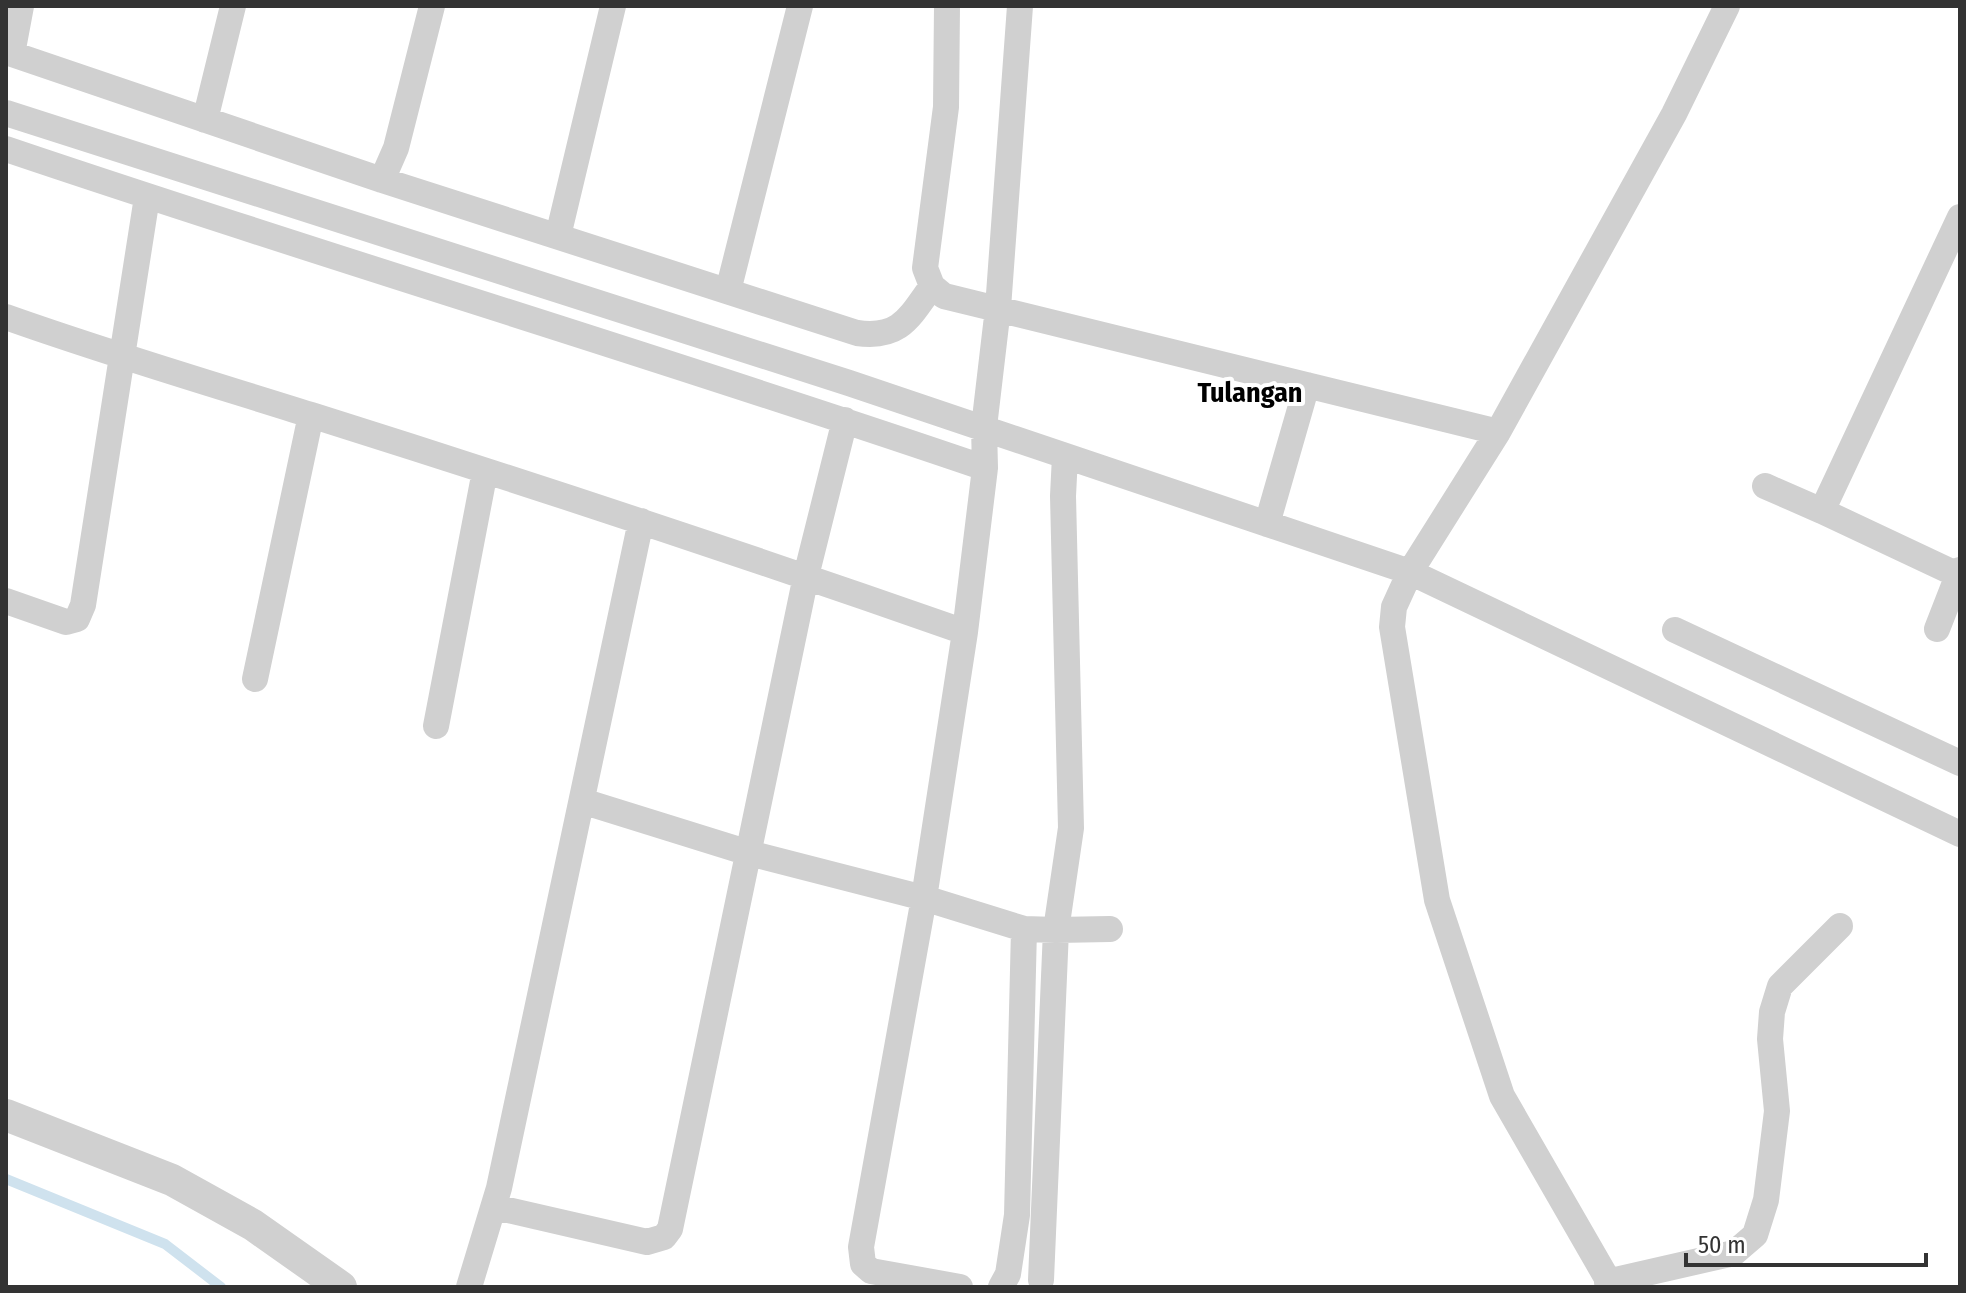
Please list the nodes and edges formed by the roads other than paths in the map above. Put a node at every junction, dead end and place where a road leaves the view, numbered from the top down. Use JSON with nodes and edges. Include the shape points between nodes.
{"nodes":[{"id":1,"x":21,"y":6,"type":"edge"},
{"id":2,"x":233,"y":6,"type":"edge"},
{"id":3,"x":432,"y":6,"type":"edge"},
{"id":4,"x":613,"y":6,"type":"edge"},
{"id":5,"x":800,"y":6,"type":"edge"},
{"id":6,"x":947,"y":6,"type":"edge"},
{"id":7,"x":1020,"y":6,"type":"edge"},
{"id":8,"x":1727,"y":6,"type":"edge"},
{"id":9,"x":9,"y":53,"type":"edge"},
{"id":10,"x":6,"y":113,"type":"edge"},
{"id":11,"x":205,"y":120,"type":"junction"},
{"id":12,"x":6,"y":149,"type":"edge"},
{"id":13,"x":382,"y":180,"type":"junction"},
{"id":14,"x":147,"y":197,"type":"junction"},
{"id":15,"x":1960,"y":217,"type":"edge"},
{"id":16,"x":558,"y":236,"type":"junction"},
{"id":17,"x":932,"y":286,"type":"junction"},
{"id":18,"x":728,"y":291,"type":"junction"},
{"id":19,"x":998,"y":308,"type":"junction"},
{"id":20,"x":6,"y":317,"type":"edge"},
{"id":21,"x":121,"y":358,"type":"junction"},
{"id":22,"x":1307,"y":385,"type":"junction"},
{"id":23,"x":311,"y":415,"type":"junction"},
{"id":24,"x":845,"y":420,"type":"junction"},
{"id":25,"x":984,"y":427,"type":"junction"},
{"id":26,"x":1498,"y":432,"type":"junction"},
{"id":27,"x":1065,"y":456,"type":"junction"},
{"id":28,"x":985,"y":468,"type":"junction"},
{"id":29,"x":485,"y":471,"type":"junction"},
{"id":30,"x":1765,"y":486,"type":"dead end"},
{"id":31,"x":1822,"y":511,"type":"junction"},
{"id":32,"x":641,"y":521,"type":"junction"},
{"id":33,"x":1267,"y":524,"type":"junction"},
{"id":34,"x":1410,"y":572,"type":"junction"},
{"id":35,"x":1959,"y":573,"type":"edge"},
{"id":36,"x":806,"y":576,"type":"junction"},
{"id":37,"x":6,"y":601,"type":"edge"},
{"id":38,"x":1937,"y":629,"type":"dead end"},
{"id":39,"x":1675,"y":630,"type":"dead end"},
{"id":40,"x":965,"y":632,"type":"junction"},
{"id":41,"x":255,"y":679,"type":"dead end"},
{"id":42,"x":436,"y":726,"type":"dead end"},
{"id":43,"x":1960,"y":763,"type":"edge"},
{"id":44,"x":582,"y":801,"type":"junction"},
{"id":45,"x":1960,"y":834,"type":"edge"},
{"id":46,"x":749,"y":853,"type":"junction"},
{"id":47,"x":924,"y":898,"type":"junction"},
{"id":48,"x":1840,"y":926,"type":"dead end"},
{"id":49,"x":1024,"y":929,"type":"junction"},
{"id":50,"x":1110,"y":929,"type":"dead end"},
{"id":51,"x":1056,"y":930,"type":"junction"},
{"id":52,"x":6,"y":1115,"type":"edge"},
{"id":53,"x":495,"y":1207,"type":"junction"},
{"id":54,"x":1041,"y":1280,"type":"dead end"},
{"id":55,"x":1610,"y":1284,"type":"edge"},
{"id":56,"x":341,"y":1287,"type":"edge"},
{"id":57,"x":469,"y":1287,"type":"edge"},
{"id":58,"x":960,"y":1287,"type":"edge"},
{"id":59,"x":1001,"y":1287,"type":"edge"}],
"edges":[{"from":1,"to":9,"type":"street"},
{"from":2,"to":11,"type":"street"},
{"from":3,"to":13,"type":"street","via":[[396,148]]},
{"from":4,"to":16,"type":"street"},
{"from":5,"to":18,"type":"street"},
{"from":6,"to":17,"type":"street","via":[[946,107],[925,268]]},
{"from":7,"to":19,"type":"street"},
{"from":8,"to":26,"type":"street","via":[[1674,114]]},
{"from":9,"to":11,"type":"street"},
{"from":10,"to":25,"type":"street"},
{"from":11,"to":13,"type":"street"},
{"from":12,"to":14,"type":"street"},
{"from":13,"to":16,"type":"street"},
{"from":14,"to":21,"type":"street"},
{"from":14,"to":24,"type":"street"},
{"from":15,"to":31,"type":"street"},
{"from":16,"to":18,"type":"street"},
{"from":17,"to":18,"type":"street","via":[[895,331],[876,336]]},
{"from":17,"to":19,"type":"street","via":[[944,296]]},
{"from":19,"to":22,"type":"street"},
{"from":19,"to":25,"type":"street"},
{"from":20,"to":21,"type":"street"},
{"from":21,"to":23,"type":"street"},
{"from":21,"to":37,"type":"street","via":[[77,619],[66,622]]},
{"from":22,"to":26,"type":"street"},
{"from":22,"to":33,"type":"street"},
{"from":23,"to":29,"type":"street"},
{"from":23,"to":41,"type":"street"},
{"from":24,"to":28,"type":"street"},
{"from":24,"to":36,"type":"street"},
{"from":25,"to":27,"type":"street"},
{"from":25,"to":28,"type":"street"},
{"from":26,"to":34,"type":"street"},
{"from":27,"to":33,"type":"street"},
{"from":27,"to":51,"type":"street","via":[[1071,828]]},
{"from":28,"to":40,"type":"street"},
{"from":29,"to":32,"type":"street"},
{"from":29,"to":42,"type":"street"},
{"from":30,"to":31,"type":"street"},
{"from":31,"to":35,"type":"street"},
{"from":32,"to":36,"type":"street"},
{"from":32,"to":44,"type":"street"},
{"from":33,"to":34,"type":"street"},
{"from":34,"to":45,"type":"street"},
{"from":34,"to":55,"type":"street","via":[[1394,607],[1392,627],[1437,900],[1502,1096]]},
{"from":35,"to":38,"type":"street"},
{"from":36,"to":40,"type":"street"},
{"from":36,"to":46,"type":"street"},
{"from":39,"to":43,"type":"street"},
{"from":40,"to":47,"type":"street"},
{"from":44,"to":46,"type":"street"},
{"from":44,"to":53,"type":"street"},
{"from":46,"to":47,"type":"street"},
{"from":46,"to":53,"type":"street","via":[[670,1229],[664,1237],[647,1242]]},
{"from":47,"to":49,"type":"street"},
{"from":47,"to":58,"type":"street","via":[[861,1247],[863,1264],[871,1271]]},
{"from":48,"to":55,"type":"street","via":[[1780,986],[1772,1012],[1777,1111],[1766,1200],[1755,1235],[1734,1253]]},
{"from":49,"to":51,"type":"street"},
{"from":49,"to":59,"type":"street","via":[[1017,1215],[1008,1274]]},
{"from":50,"to":51,"type":"street"},
{"from":51,"to":54,"type":"street"},
{"from":52,"to":56,"type":"street","via":[[172,1180],[253,1225]]},
{"from":53,"to":57,"type":"street"}]}
